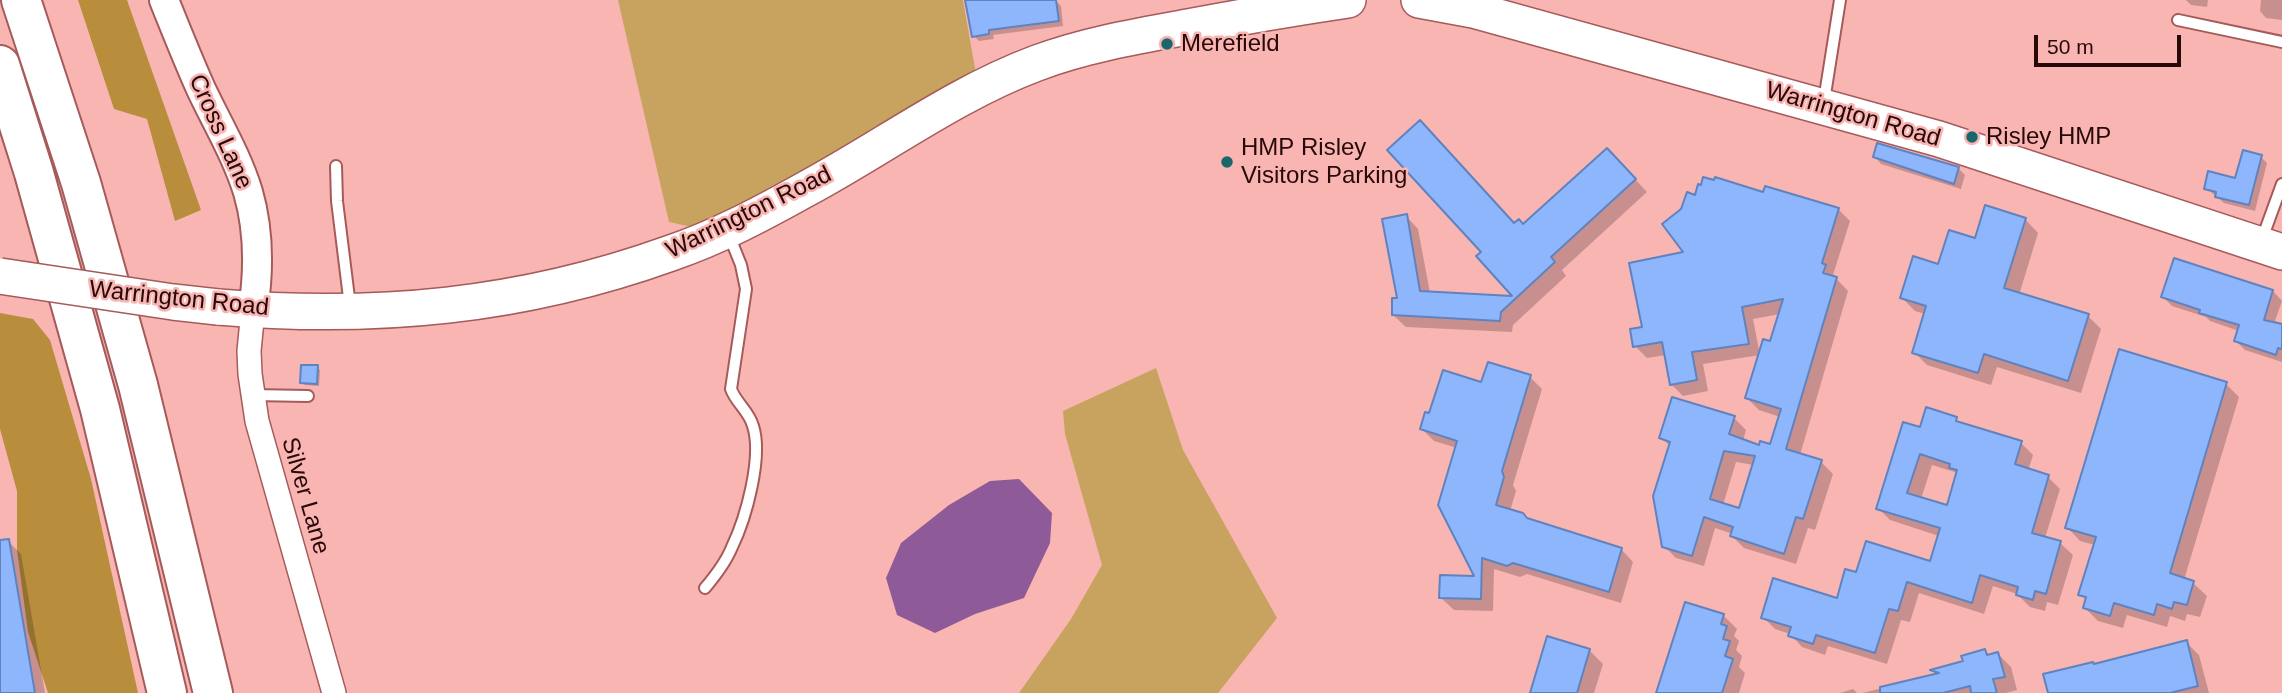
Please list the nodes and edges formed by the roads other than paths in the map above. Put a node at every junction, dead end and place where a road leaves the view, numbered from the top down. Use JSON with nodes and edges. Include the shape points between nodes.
{"nodes":[{"id":1,"x":21,"y":0,"type":"edge"},
{"id":2,"x":164,"y":0,"type":"edge"},
{"id":3,"x":1348,"y":0,"type":"edge"},
{"id":4,"x":1419,"y":0,"type":"edge"},
{"id":5,"x":1840,"y":0,"type":"edge"},
{"id":6,"x":2178,"y":20,"type":"dead end"},
{"id":7,"x":2282,"y":42,"type":"edge"},
{"id":8,"x":0,"y":65,"type":"edge"},
{"id":9,"x":1824,"y":106,"type":"junction"},
{"id":10,"x":336,"y":166,"type":"dead end"},
{"id":11,"x":2282,"y":184,"type":"edge"},
{"id":12,"x":726,"y":230,"type":"junction"},
{"id":13,"x":2271,"y":249,"type":"edge"},
{"id":14,"x":0,"y":276,"type":"edge"},
{"id":15,"x":253,"y":310,"type":"junction"},
{"id":16,"x":351,"y":312,"type":"junction"},
{"id":17,"x":252,"y":396,"type":"junction"},
{"id":18,"x":308,"y":396,"type":"dead end"},
{"id":19,"x":705,"y":588,"type":"dead end"},
{"id":20,"x":167,"y":693,"type":"edge"},
{"id":21,"x":213,"y":693,"type":"edge"},
{"id":22,"x":334,"y":693,"type":"edge"}],
"edges":[{"from":1,"to":21,"type":"highway","via":[[138,385]]},
{"from":2,"to":15,"type":"street","name":"Cross Lane","via":[[248,194],[257,257]]},
{"from":3,"to":12,"type":"main road","name":"Warrington Road","via":[[1149,34],[1038,62],[941,108]]},
{"from":4,"to":9,"type":"main road","name":"Warrington Road","via":[[1473,10]]},
{"from":5,"to":9,"type":"lane"},
{"from":6,"to":7,"type":"lane"},
{"from":8,"to":20,"type":"highway","via":[[100,409]]},
{"from":9,"to":13,"type":"main road","name":"Warrington Road","via":[[1940,139]]},
{"from":10,"to":16,"type":"lane"},
{"from":11,"to":13,"type":"lane"},
{"from":12,"to":16,"type":"main road","name":"Warrington Road","via":[[674,252],[548,289],[434,308]]},
{"from":12,"to":19,"type":"lane","via":[[746,289],[731,389],[755,429],[756,458],[733,547]]},
{"from":14,"to":15,"type":"main road","name":"Warrington Road","bridge":true},
{"from":15,"to":16,"type":"main road","name":"Warrington Road"},
{"from":15,"to":17,"type":"street","name":"Silver Lane","via":[[249,351]]},
{"from":17,"to":18,"type":"lane"},
{"from":17,"to":22,"type":"street","name":"Silver Lane"}]}
